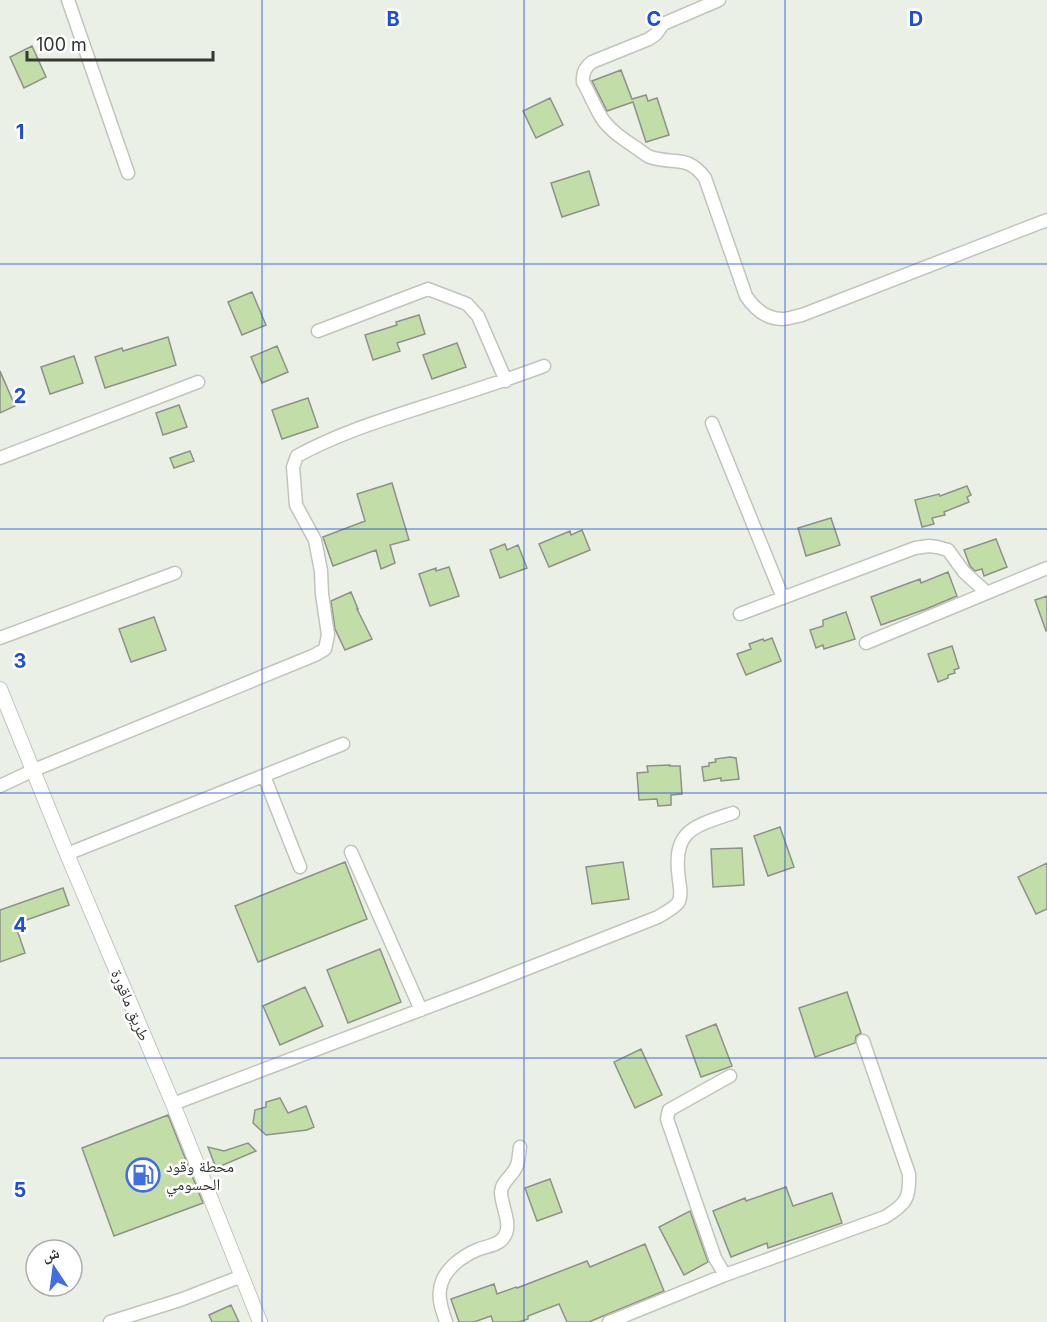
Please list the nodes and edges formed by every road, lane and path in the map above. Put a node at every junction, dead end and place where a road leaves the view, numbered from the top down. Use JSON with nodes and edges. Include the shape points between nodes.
{"nodes":[{"id":1,"x":68,"y":0,"type":"edge"},
{"id":2,"x":719,"y":0,"type":"edge"},
{"id":3,"x":128,"y":172,"type":"dead end"},
{"id":4,"x":1047,"y":220,"type":"edge"},
{"id":5,"x":318,"y":331,"type":"dead end"},
{"id":6,"x":544,"y":366,"type":"dead end"},
{"id":7,"x":506,"y":381,"type":"junction"},
{"id":8,"x":198,"y":382,"type":"dead end"},
{"id":9,"x":712,"y":423,"type":"dead end"},
{"id":10,"x":0,"y":458,"type":"edge"},
{"id":11,"x":1047,"y":568,"type":"edge"},
{"id":12,"x":175,"y":573,"type":"dead end"},
{"id":13,"x":986,"y":592,"type":"junction"},
{"id":14,"x":783,"y":598,"type":"junction"},
{"id":15,"x":740,"y":614,"type":"dead end"},
{"id":16,"x":0,"y":638,"type":"edge"},
{"id":17,"x":866,"y":643,"type":"dead end"},
{"id":18,"x":0,"y":689,"type":"edge"},
{"id":19,"x":343,"y":744,"type":"dead end"},
{"id":20,"x":34,"y":770,"type":"junction"},
{"id":21,"x":264,"y":776,"type":"junction"},
{"id":22,"x":0,"y":786,"type":"edge"},
{"id":23,"x":733,"y":813,"type":"dead end"},
{"id":24,"x":351,"y":852,"type":"dead end"},
{"id":25,"x":67,"y":854,"type":"junction"},
{"id":26,"x":300,"y":867,"type":"dead end"},
{"id":27,"x":422,"y":1010,"type":"junction"},
{"id":28,"x":863,"y":1041,"type":"dead end"},
{"id":29,"x":730,"y":1076,"type":"dead end"},
{"id":30,"x":173,"y":1104,"type":"junction"},
{"id":31,"x":520,"y":1147,"type":"dead end"},
{"id":32,"x":725,"y":1275,"type":"junction"},
{"id":33,"x":242,"y":1276,"type":"junction"},
{"id":34,"x":110,"y":1322,"type":"edge"},
{"id":35,"x":260,"y":1322,"type":"edge"},
{"id":36,"x":446,"y":1322,"type":"edge"},
{"id":37,"x":609,"y":1322,"type":"edge"}],
"edges":[{"from":1,"to":3,"type":"street"},
{"from":2,"to":4,"type":"street","via":[[663,24],[649,39],[592,62],[582,78],[603,120],[622,138],[649,156],[692,165],[705,178],[753,307],[782,319],[802,315]]},
{"from":5,"to":7,"type":"street","via":[[428,290],[467,304],[478,316]]},
{"from":6,"to":7,"type":"street"},
{"from":7,"to":20,"type":"street","via":[[361,426],[297,456],[293,467],[296,505],[315,540],[328,635],[325,649]]},
{"from":8,"to":10,"type":"street"},
{"from":9,"to":14,"type":"street"},
{"from":11,"to":13,"type":"street"},
{"from":12,"to":16,"type":"street"},
{"from":13,"to":14,"type":"street","via":[[948,550],[929,546]]},
{"from":13,"to":17,"type":"street"},
{"from":14,"to":15,"type":"street"},
{"from":18,"to":20,"type":"street","name":"طريق ماقورة"},
{"from":19,"to":21,"type":"street"},
{"from":20,"to":22,"type":"street"},
{"from":20,"to":25,"type":"street","name":"طريق ماقورة"},
{"from":21,"to":25,"type":"street"},
{"from":21,"to":26,"type":"street"},
{"from":23,"to":27,"type":"street","via":[[700,824],[681,840],[676,863],[678,904],[658,917]]},
{"from":24,"to":27,"type":"street"},
{"from":25,"to":30,"type":"street","name":"طريق ماقورة"},
{"from":27,"to":30,"type":"street"},
{"from":28,"to":32,"type":"street","via":[[909,1174],[906,1198],[885,1217]]},
{"from":29,"to":32,"type":"street","via":[[669,1110],[667,1119],[715,1258]]},
{"from":30,"to":33,"type":"street","name":"طريق ماقورة"},
{"from":31,"to":36,"type":"street","via":[[517,1164],[501,1192],[506,1235],[496,1244],[460,1259],[449,1270],[440,1290]]},
{"from":32,"to":37,"type":"street"},
{"from":33,"to":34,"type":"street"},
{"from":33,"to":35,"type":"street","name":"طريق ماقورة"}]}
